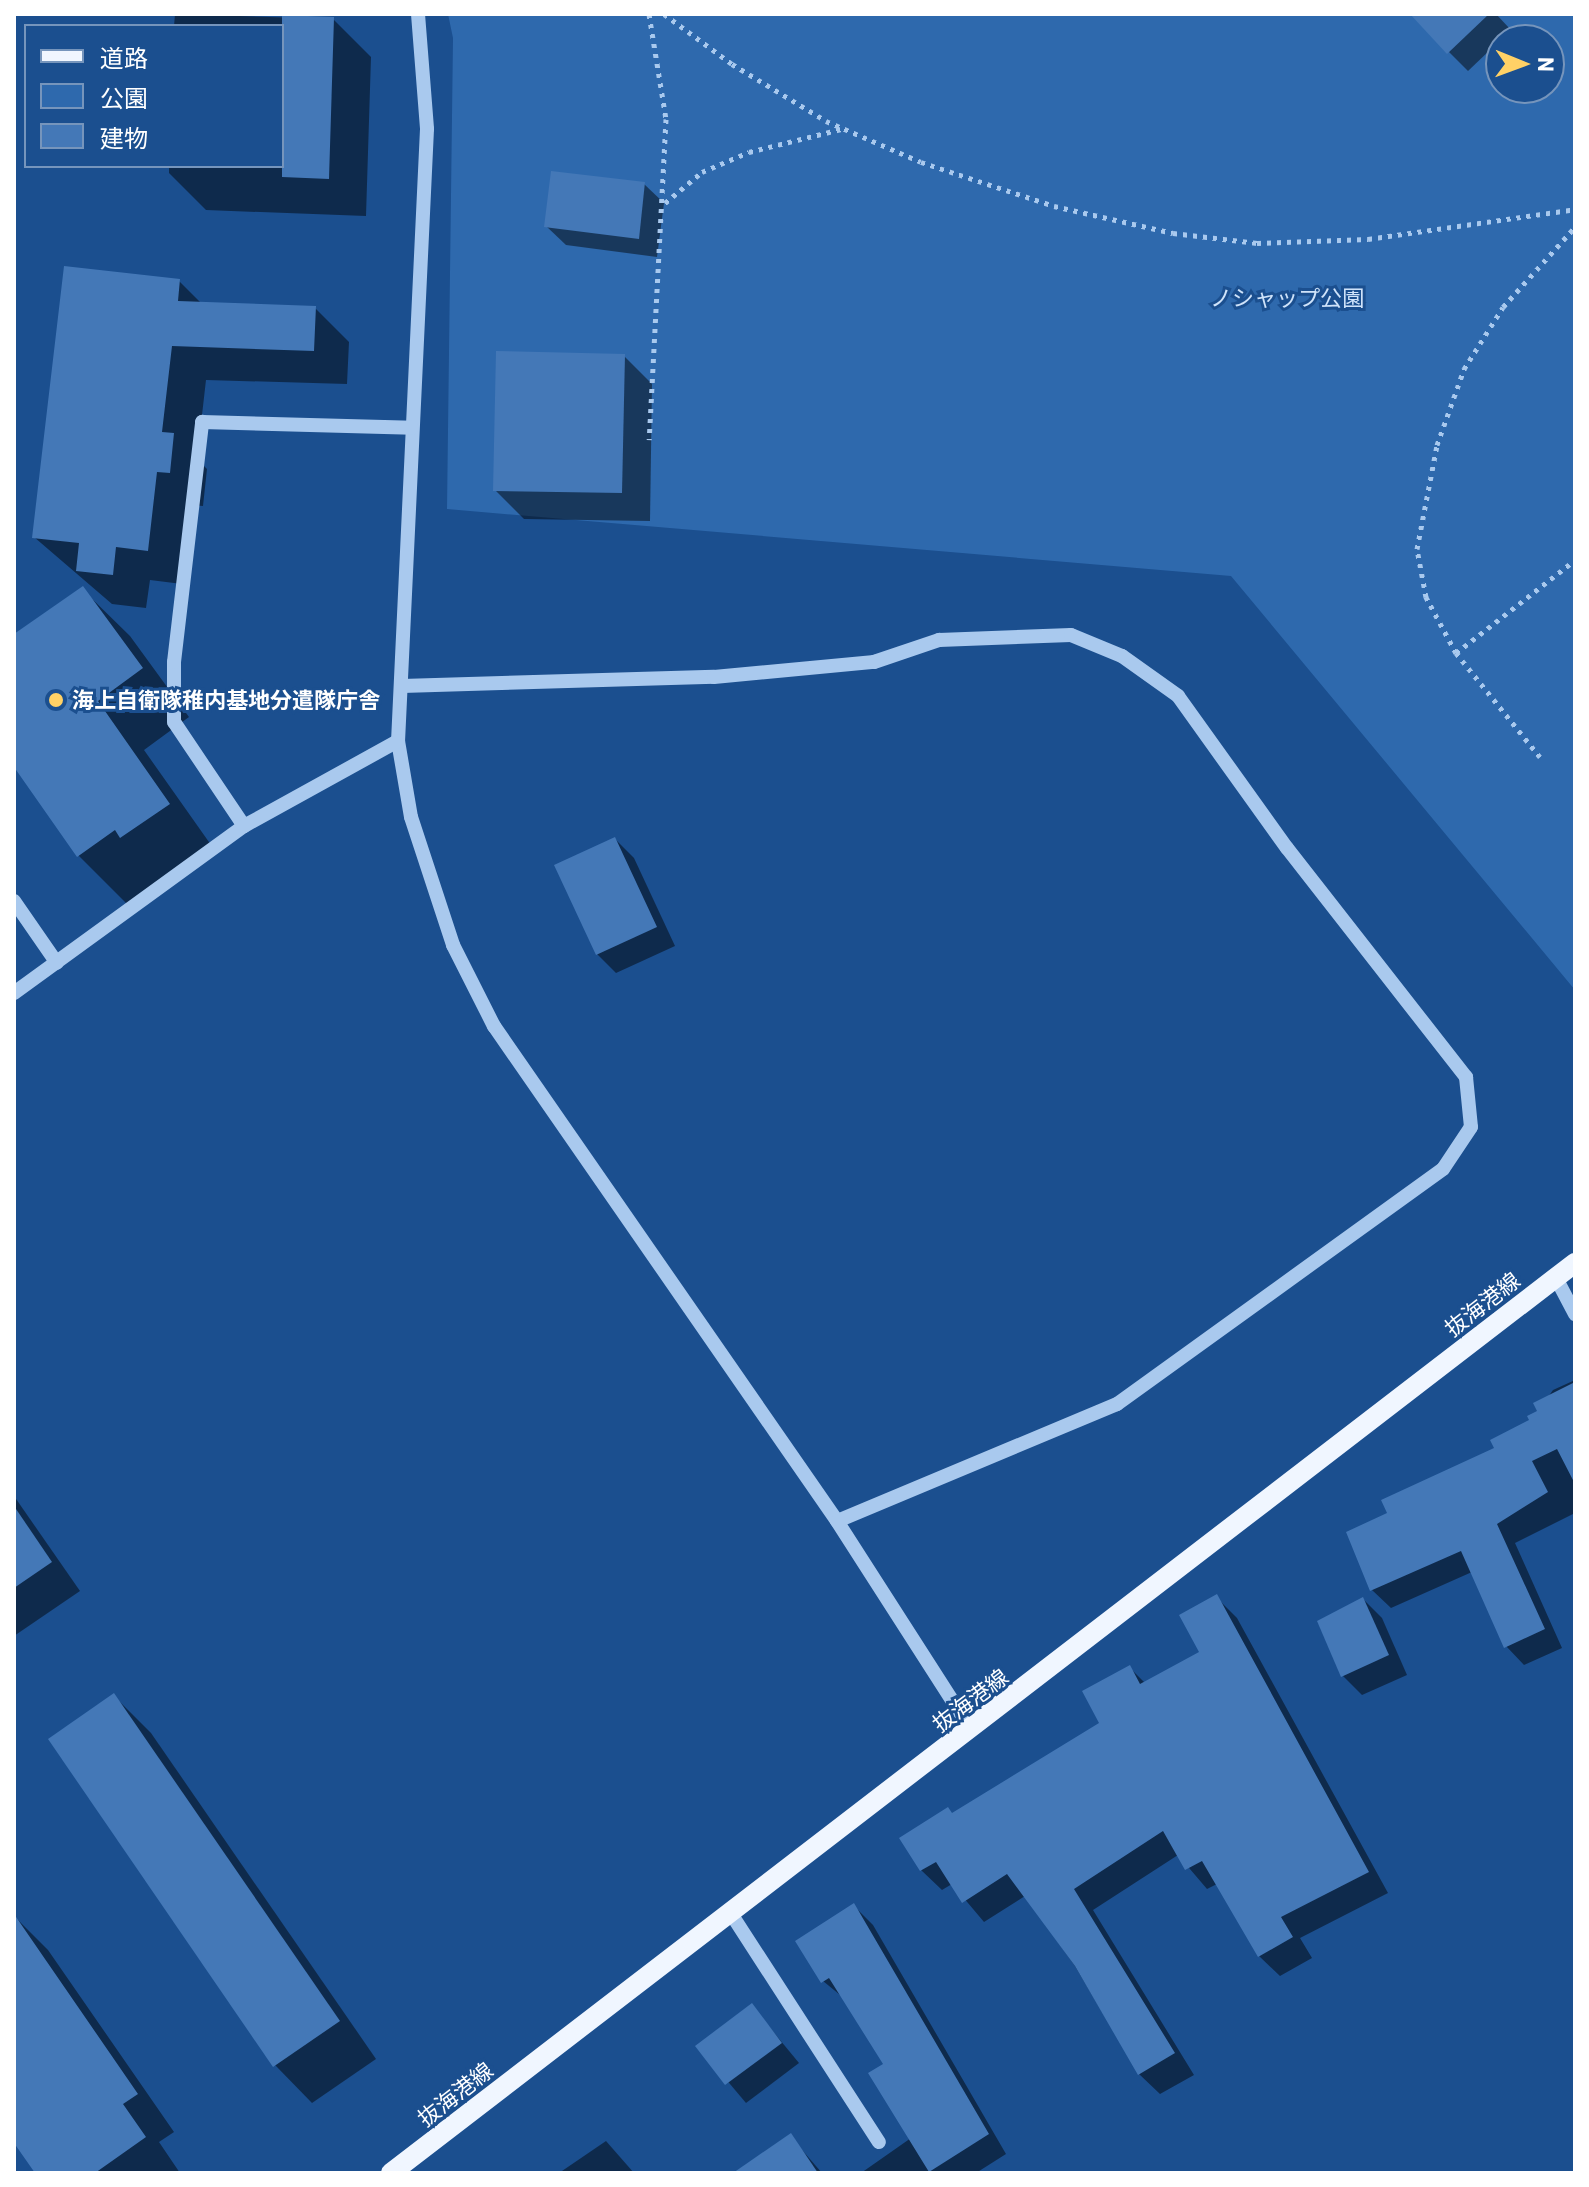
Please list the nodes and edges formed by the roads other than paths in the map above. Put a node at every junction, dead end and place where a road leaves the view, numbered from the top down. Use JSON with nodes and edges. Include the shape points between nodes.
{"nodes":[{"id":1,"x":418,"y":14,"type":"edge"},
{"id":2,"x":412,"y":428,"type":"junction"},
{"id":3,"x":402,"y":686,"type":"junction"},
{"id":4,"x":398,"y":741,"type":"junction"},
{"id":5,"x":244,"y":826,"type":"junction"},
{"id":6,"x":14,"y":901,"type":"edge"},
{"id":7,"x":57,"y":963,"type":"junction"},
{"id":8,"x":14,"y":993,"type":"edge"},
{"id":9,"x":1575,"y":1263,"type":"edge"},
{"id":10,"x":1556,"y":1278,"type":"junction"},
{"id":11,"x":1575,"y":1314,"type":"edge"},
{"id":12,"x":837,"y":1521,"type":"junction"},
{"id":13,"x":971,"y":1730,"type":"junction"},
{"id":14,"x":730,"y":1912,"type":"junction"},
{"id":15,"x":879,"y":2142,"type":"dead end"},
{"id":16,"x":391,"y":2173,"type":"edge"}],
"edges":[{"from":1,"to":2,"type":"street","via":[[427,129]]},
{"from":2,"to":3,"type":"street"},
{"from":2,"to":5,"type":"street","via":[[202,422],[174,662],[174,722]]},
{"from":3,"to":4,"type":"street"},
{"from":3,"to":12,"type":"street","via":[[714,677],[874,662],[939,640],[1071,635],[1122,656],[1178,696],[1287,848],[1466,1077],[1471,1127],[1443,1169],[1117,1404]]},
{"from":4,"to":5,"type":"street"},
{"from":4,"to":12,"type":"street","via":[[411,817],[453,945],[494,1026]]},
{"from":5,"to":7,"type":"street"},
{"from":6,"to":7,"type":"street"},
{"from":7,"to":8,"type":"street"},
{"from":9,"to":10,"type":"main road","name":"抜海港線"},
{"from":10,"to":11,"type":"street"},
{"from":10,"to":13,"type":"main road","name":"抜海港線"},
{"from":12,"to":13,"type":"street"},
{"from":13,"to":14,"type":"main road","name":"抜海港線"},
{"from":14,"to":15,"type":"street"},
{"from":14,"to":16,"type":"main road","name":"抜海港線"}]}
